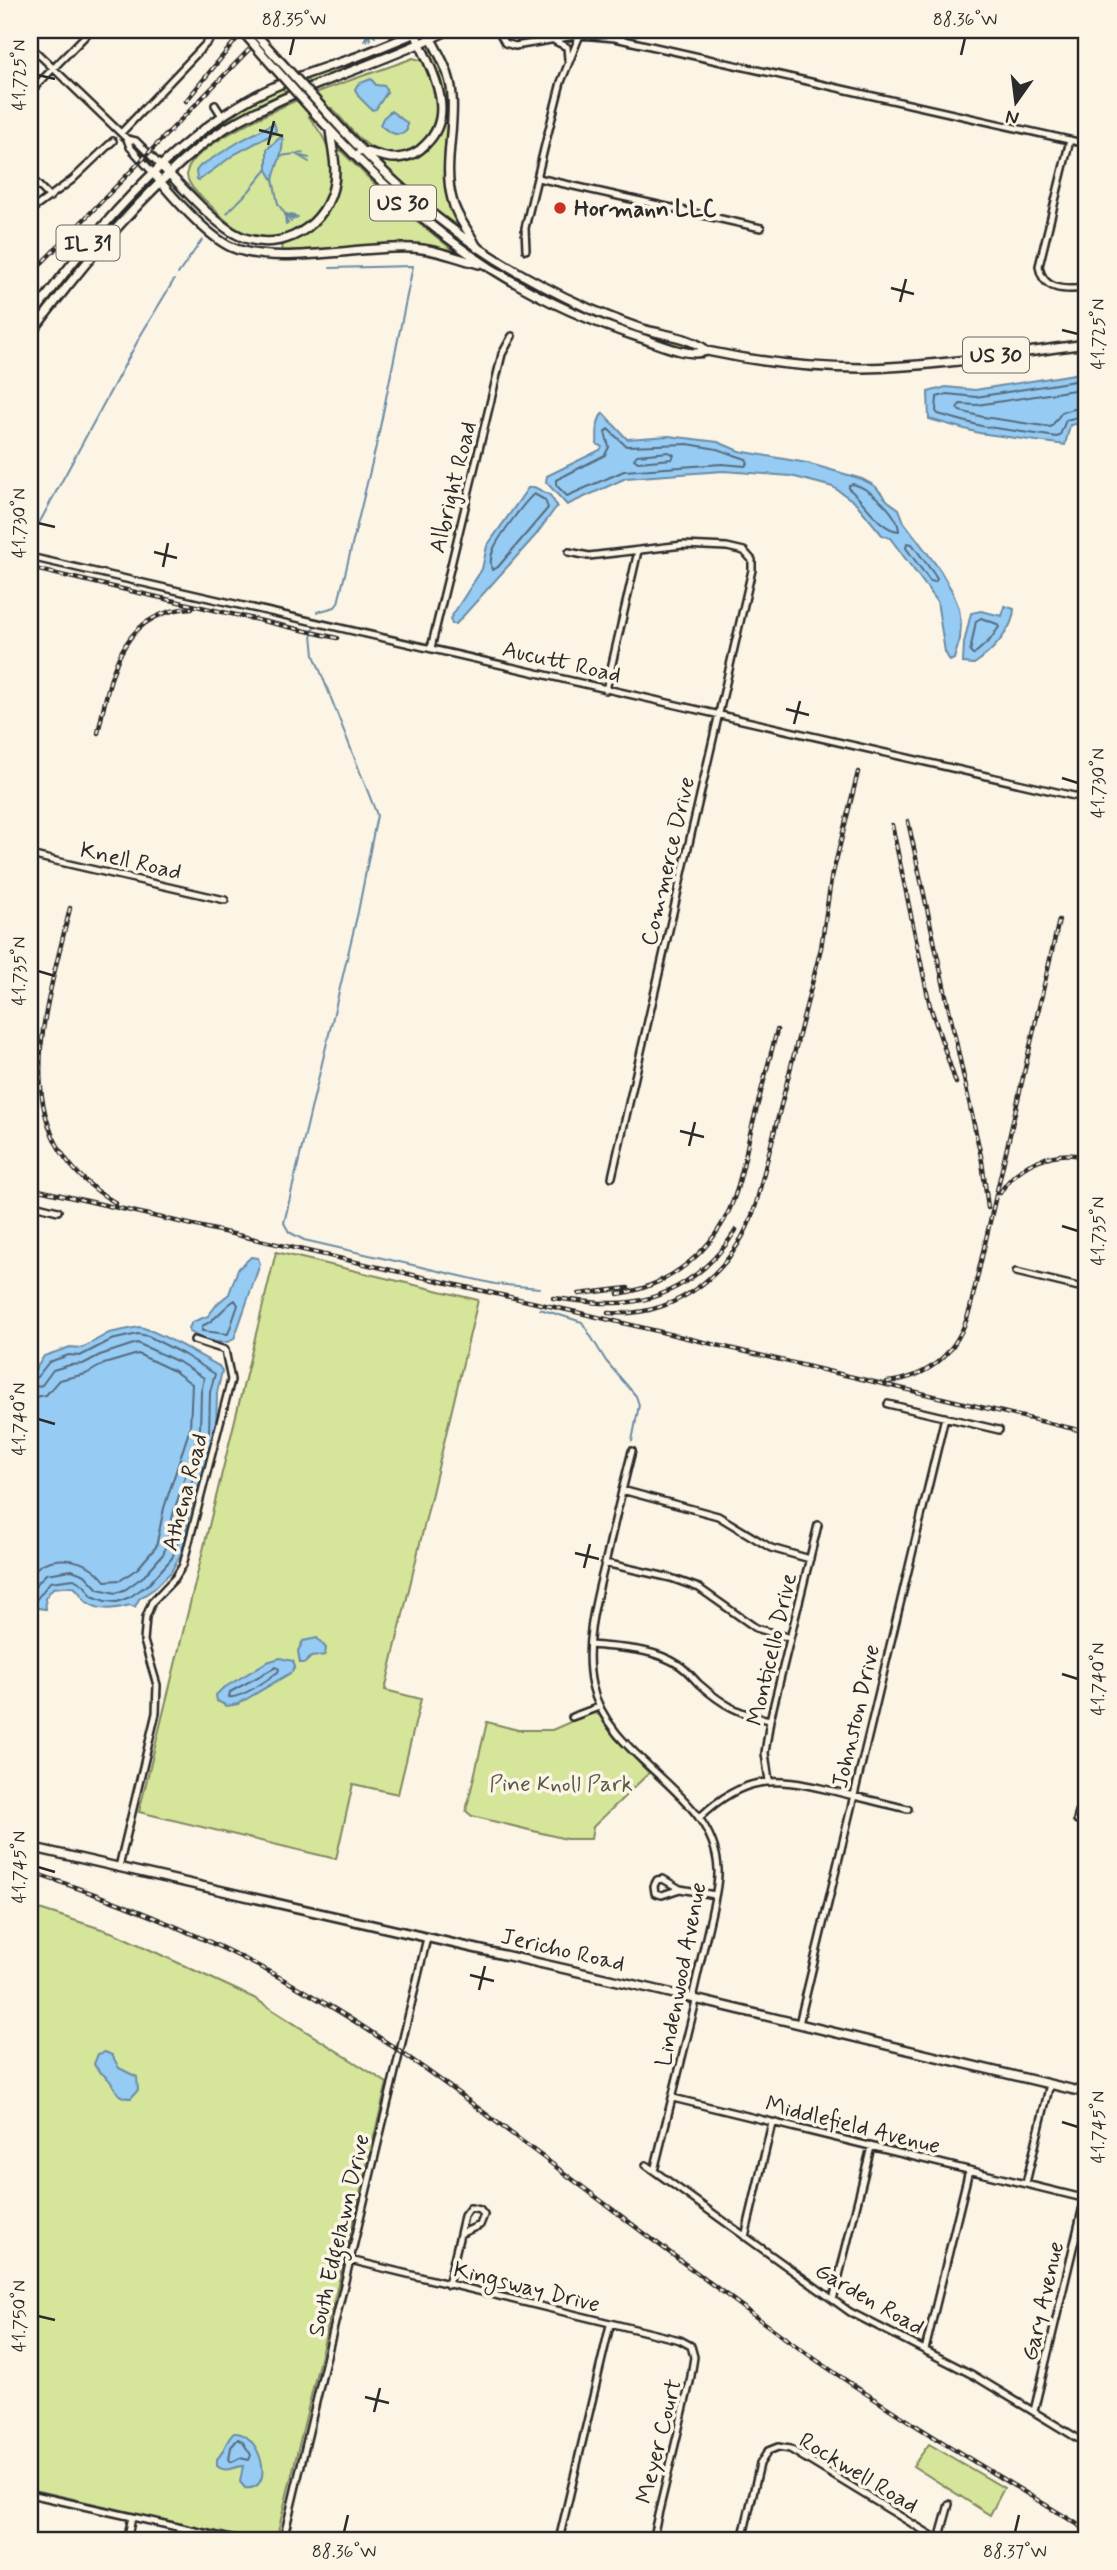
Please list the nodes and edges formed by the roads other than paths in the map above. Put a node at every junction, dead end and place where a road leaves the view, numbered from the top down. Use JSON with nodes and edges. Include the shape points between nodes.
{"nodes":[{"id":1,"x":91,"y":30,"type":"edge"},
{"id":2,"x":219,"y":30,"type":"edge"},
{"id":3,"x":241,"y":30,"type":"edge"},
{"id":4,"x":252,"y":30,"type":"edge"},
{"id":5,"x":449,"y":30,"type":"edge"},
{"id":6,"x":498,"y":30,"type":"edge"},
{"id":7,"x":421,"y":31,"type":"edge"},
{"id":8,"x":581,"y":32,"type":"edge"},
{"id":9,"x":431,"y":39,"type":"junction"},
{"id":10,"x":548,"y":40,"type":"junction"},
{"id":11,"x":420,"y":44,"type":"junction"},
{"id":12,"x":30,"y":46,"type":"edge"},
{"id":13,"x":567,"y":64,"type":"junction"},
{"id":14,"x":52,"y":68,"type":"junction"},
{"id":15,"x":30,"y":92,"type":"edge"},
{"id":16,"x":215,"y":105,"type":"dead end"},
{"id":17,"x":222,"y":116,"type":"junction"},
{"id":18,"x":323,"y":116,"type":"junction"},
{"id":19,"x":330,"y":129,"type":"junction"},
{"id":20,"x":121,"y":133,"type":"junction"},
{"id":21,"x":127,"y":139,"type":"junction"},
{"id":22,"x":1070,"y":140,"type":"junction"},
{"id":23,"x":113,"y":141,"type":"dead end"},
{"id":24,"x":1087,"y":144,"type":"edge"},
{"id":25,"x":360,"y":151,"type":"junction"},
{"id":26,"x":162,"y":166,"type":"junction"},
{"id":27,"x":154,"y":174,"type":"junction"},
{"id":28,"x":169,"y":174,"type":"junction"},
{"id":29,"x":30,"y":177,"type":"edge"},
{"id":30,"x":538,"y":178,"type":"junction"},
{"id":31,"x":161,"y":182,"type":"junction"},
{"id":32,"x":50,"y":197,"type":"junction"},
{"id":33,"x":30,"y":211,"type":"edge"},
{"id":34,"x":761,"y":228,"type":"dead end"},
{"id":35,"x":478,"y":248,"type":"junction"},
{"id":36,"x":526,"y":250,"type":"dead end"},
{"id":37,"x":487,"y":267,"type":"junction"},
{"id":38,"x":1087,"y":288,"type":"edge"},
{"id":39,"x":30,"y":319,"type":"edge"},
{"id":40,"x":30,"y":335,"type":"edge"},
{"id":41,"x":512,"y":336,"type":"dead end"},
{"id":42,"x":1087,"y":344,"type":"edge"},
{"id":43,"x":707,"y":351,"type":"junction"},
{"id":44,"x":638,"y":551,"type":"junction"},
{"id":45,"x":569,"y":552,"type":"dead end"},
{"id":46,"x":30,"y":557,"type":"edge"},
{"id":47,"x":430,"y":648,"type":"junction"},
{"id":48,"x":606,"y":690,"type":"junction"},
{"id":49,"x":719,"y":715,"type":"junction"},
{"id":50,"x":1087,"y":799,"type":"edge"},
{"id":51,"x":30,"y":855,"type":"edge"},
{"id":52,"x":225,"y":900,"type":"dead end"},
{"id":53,"x":612,"y":1177,"type":"dead end"},
{"id":54,"x":30,"y":1204,"type":"edge"},
{"id":55,"x":58,"y":1211,"type":"dead end"},
{"id":56,"x":30,"y":1218,"type":"edge"},
{"id":57,"x":30,"y":1239,"type":"edge"},
{"id":58,"x":1016,"y":1272,"type":"dead end"},
{"id":59,"x":1087,"y":1289,"type":"edge"},
{"id":60,"x":194,"y":1340,"type":"dead end"},
{"id":61,"x":888,"y":1404,"type":"dead end"},
{"id":62,"x":945,"y":1416,"type":"junction"},
{"id":63,"x":999,"y":1430,"type":"dead end"},
{"id":64,"x":632,"y":1451,"type":"dead end"},
{"id":65,"x":622,"y":1490,"type":"junction"},
{"id":66,"x":818,"y":1525,"type":"dead end"},
{"id":67,"x":810,"y":1559,"type":"junction"},
{"id":68,"x":605,"y":1563,"type":"junction"},
{"id":69,"x":790,"y":1638,"type":"junction"},
{"id":70,"x":590,"y":1645,"type":"junction"},
{"id":71,"x":599,"y":1707,"type":"junction"},
{"id":72,"x":572,"y":1717,"type":"dead end"},
{"id":73,"x":770,"y":1720,"type":"junction"},
{"id":74,"x":1087,"y":1780,"type":"edge"},
{"id":75,"x":769,"y":1781,"type":"junction"},
{"id":76,"x":854,"y":1796,"type":"junction"},
{"id":77,"x":908,"y":1810,"type":"dead end"},
{"id":78,"x":700,"y":1817,"type":"junction"},
{"id":79,"x":1077,"y":1819,"type":"dead end"},
{"id":80,"x":30,"y":1847,"type":"edge"},
{"id":81,"x":119,"y":1867,"type":"junction"},
{"id":82,"x":680,"y":1889,"type":"dead end"},
{"id":83,"x":715,"y":1895,"type":"junction"},
{"id":84,"x":427,"y":1938,"type":"junction"},
{"id":85,"x":696,"y":2001,"type":"junction"},
{"id":86,"x":799,"y":2024,"type":"junction"},
{"id":87,"x":1050,"y":2084,"type":"junction"},
{"id":88,"x":1087,"y":2093,"type":"edge"},
{"id":89,"x":673,"y":2098,"type":"junction"},
{"id":90,"x":772,"y":2123,"type":"junction"},
{"id":91,"x":871,"y":2147,"type":"junction"},
{"id":92,"x":646,"y":2165,"type":"dead end"},
{"id":93,"x":970,"y":2170,"type":"junction"},
{"id":94,"x":654,"y":2171,"type":"junction"},
{"id":95,"x":1026,"y":2183,"type":"junction"},
{"id":96,"x":1086,"y":2198,"type":"edge"},
{"id":97,"x":460,"y":2234,"type":"junction"},
{"id":98,"x":745,"y":2237,"type":"junction"},
{"id":99,"x":350,"y":2260,"type":"junction"},
{"id":100,"x":448,"y":2285,"type":"junction"},
{"id":101,"x":833,"y":2300,"type":"junction"},
{"id":102,"x":610,"y":2325,"type":"junction"},
{"id":103,"x":693,"y":2349,"type":"joint"},
{"id":104,"x":925,"y":2350,"type":"junction"},
{"id":105,"x":1034,"y":2411,"type":"junction"},
{"id":106,"x":1087,"y":2444,"type":"edge"},
{"id":107,"x":30,"y":2494,"type":"edge"},
{"id":108,"x":949,"y":2504,"type":"dead end"},
{"id":109,"x":132,"y":2517,"type":"junction"},
{"id":110,"x":127,"y":2540,"type":"edge"},
{"id":111,"x":235,"y":2540,"type":"edge"},
{"id":112,"x":283,"y":2540,"type":"edge"},
{"id":113,"x":559,"y":2540,"type":"edge"},
{"id":114,"x":652,"y":2540,"type":"edge"},
{"id":115,"x":742,"y":2540,"type":"edge"},
{"id":116,"x":939,"y":2540,"type":"edge"}],
"edges":[{"from":1,"to":14,"type":"street"},
{"from":2,"to":20,"type":"street"},
{"from":3,"to":18,"type":"main road","number":"US 30","bridge":true},
{"from":4,"to":18,"type":"main road","number":"US 30","bridge":true},
{"from":5,"to":9,"type":"main road","number":"IL 31"},
{"from":6,"to":10,"type":"street","via":[[502,40],[512,46]]},
{"from":7,"to":9,"type":"main road"},
{"from":7,"to":11,"type":"main road"},
{"from":7,"to":17,"type":"main road","number":"IL 31","via":[[274,87]]},
{"from":8,"to":10,"type":"street"},
{"from":8,"to":13,"type":"street"},
{"from":8,"to":22,"type":"street"},
{"from":9,"to":11,"type":"main road","number":"IL 31"},
{"from":9,"to":35,"type":"main road","via":[[451,87],[451,198]]},
{"from":10,"to":13,"type":"street","via":[[567,47]]},
{"from":11,"to":25,"type":"main road","via":[[439,92],[439,119],[431,139],[405,157]]},
{"from":11,"to":28,"type":"main road","number":"IL 31","via":[[254,112],[209,139]]},
{"from":12,"to":14,"type":"street"},
{"from":13,"to":30,"type":"street"},
{"from":14,"to":15,"type":"street"},
{"from":14,"to":20,"type":"street"},
{"from":16,"to":17,"type":"street"},
{"from":17,"to":26,"type":"main road","number":"IL 31"},
{"from":18,"to":19,"type":"main road","number":"US 30"},
{"from":18,"to":25,"type":"main road","number":"US 30"},
{"from":19,"to":28,"type":"main road","via":[[335,166],[330,197],[312,225],[279,241],[256,242],[232,232]]},
{"from":19,"to":37,"type":"main road","number":"US 30","via":[[399,200]]},
{"from":20,"to":21,"type":"street"},
{"from":21,"to":26,"type":"street","via":[[136,141]]},
{"from":21,"to":27,"type":"street"},
{"from":22,"to":24,"type":"street"},
{"from":22,"to":38,"type":"street","via":[[1039,265],[1043,278],[1054,287]]},
{"from":23,"to":32,"type":"street"},
{"from":25,"to":35,"type":"main road","number":"US 30","via":[[408,195]]},
{"from":26,"to":27,"type":"main road","number":"IL 31"},
{"from":26,"to":28,"type":"main road"},
{"from":27,"to":31,"type":"main road"},
{"from":27,"to":39,"type":"main road","number":"IL 31","via":[[84,248]]},
{"from":28,"to":31,"type":"main road","number":"IL 31"},
{"from":29,"to":32,"type":"street"},
{"from":30,"to":34,"type":"street"},
{"from":30,"to":36,"type":"street","via":[[525,228]]},
{"from":31,"to":37,"type":"main road","via":[[215,236],[242,251],[284,254],[411,248]]},
{"from":31,"to":40,"type":"main road","number":"IL 31","via":[[86,260]]},
{"from":32,"to":33,"type":"street"},
{"from":35,"to":43,"type":"main road","number":"US 30","via":[[574,302],[700,344]]},
{"from":37,"to":43,"type":"main road","number":"US 30","via":[[554,304],[612,328],[699,354]]},
{"from":41,"to":47,"type":"street","name":"Albright Road","via":[[502,354]]},
{"from":42,"to":43,"type":"main road","number":"US 30","via":[[861,368],[781,363]]},
{"from":44,"to":45,"type":"street","via":[[589,556]]},
{"from":44,"to":48,"type":"street"},
{"from":44,"to":49,"type":"street","name":"Commerce Drive","via":[[687,545],[727,547],[738,548],[752,559]]},
{"from":46,"to":47,"type":"street","name":"Aucutt Road"},
{"from":47,"to":48,"type":"street","name":"Aucutt Road"},
{"from":48,"to":49,"type":"street","name":"Aucutt Road"},
{"from":49,"to":50,"type":"street","name":"Aucutt Road"},
{"from":49,"to":53,"type":"street","name":"Commerce Drive"},
{"from":51,"to":52,"type":"street","name":"Knell Road"},
{"from":54,"to":55,"type":"street"},
{"from":56,"to":57,"type":"street"},
{"from":58,"to":59,"type":"street"},
{"from":60,"to":81,"type":"street","name":"Athena Road","via":[[225,1350],[231,1380],[183,1565],[152,1602],[146,1617],[144,1641],[158,1685],[156,1713]]},
{"from":61,"to":62,"type":"street"},
{"from":62,"to":63,"type":"street"},
{"from":62,"to":76,"type":"street","name":"Johnston Drive"},
{"from":64,"to":65,"type":"street","name":"Lindenwood Avenue"},
{"from":65,"to":67,"type":"street","via":[[718,1516],[771,1548]]},
{"from":65,"to":68,"type":"street","name":"Lindenwood Avenue"},
{"from":66,"to":67,"type":"street","name":"Monticello Drive"},
{"from":67,"to":69,"type":"street","name":"Monticello Drive"},
{"from":68,"to":69,"type":"street","via":[[699,1588],[756,1628]]},
{"from":68,"to":70,"type":"street","name":"Lindenwood Avenue"},
{"from":69,"to":73,"type":"street","name":"Monticello Drive"},
{"from":70,"to":71,"type":"street","name":"Lindenwood Avenue","via":[[590,1674]]},
{"from":70,"to":73,"type":"street","via":[[658,1655],[681,1666],[721,1703]]},
{"from":71,"to":72,"type":"street"},
{"from":71,"to":78,"type":"street","name":"Lindenwood Avenue","via":[[619,1739]]},
{"from":73,"to":75,"type":"street","name":"Monticello Drive","via":[[765,1753]]},
{"from":74,"to":79,"type":"street"},
{"from":75,"to":76,"type":"street"},
{"from":75,"to":78,"type":"street","via":[[732,1792]]},
{"from":76,"to":77,"type":"street"},
{"from":76,"to":86,"type":"street","name":"Johnston Drive"},
{"from":78,"to":83,"type":"street","name":"Lindenwood Avenue","via":[[719,1868]]},
{"from":80,"to":81,"type":"main road","name":"Jericho Road"},
{"from":81,"to":84,"type":"main road","name":"Jericho Road"},
{"from":82,"to":83,"type":"street"},
{"from":83,"to":85,"type":"street","name":"Lindenwood Avenue","via":[[693,1994]]},
{"from":84,"to":85,"type":"main road","name":"Jericho Road"},
{"from":84,"to":99,"type":"street","name":"South Edgelawn Drive"},
{"from":85,"to":86,"type":"main road","name":"Jericho Road"},
{"from":85,"to":89,"type":"street","name":"Lindenwood Avenue"},
{"from":86,"to":87,"type":"main road","name":"Jericho Road"},
{"from":87,"to":88,"type":"main road","name":"Jericho Road"},
{"from":87,"to":95,"type":"street"},
{"from":89,"to":90,"type":"street","name":"Middlefield Avenue"},
{"from":89,"to":94,"type":"street","name":"Lindenwood Avenue"},
{"from":90,"to":91,"type":"street","name":"Middlefield Avenue"},
{"from":90,"to":98,"type":"street"},
{"from":91,"to":93,"type":"street","name":"Middlefield Avenue"},
{"from":91,"to":101,"type":"street"},
{"from":92,"to":94,"type":"street","name":"Garden Road"},
{"from":93,"to":95,"type":"street","name":"Middlefield Avenue"},
{"from":93,"to":104,"type":"street"},
{"from":94,"to":98,"type":"street","name":"Garden Road"},
{"from":95,"to":96,"type":"street","name":"Middlefield Avenue"},
{"from":96,"to":105,"type":"street","name":"Gary Avenue"},
{"from":97,"to":97,"type":"street","via":[[480,2225],[482,2212],[470,2208]]},
{"from":97,"to":100,"type":"street"},
{"from":98,"to":101,"type":"street","name":"Garden Road"},
{"from":99,"to":100,"type":"street","name":"Kingsway Drive"},
{"from":99,"to":112,"type":"street","name":"South Edgelawn Drive"},
{"from":100,"to":102,"type":"street","name":"Kingsway Drive"},
{"from":101,"to":104,"type":"street","name":"Garden Road"},
{"from":102,"to":103,"type":"street","name":"Kingsway Drive","via":[[680,2340]]},
{"from":102,"to":113,"type":"street"},
{"from":103,"to":114,"type":"street","name":"Meyer Court","via":[[690,2382]]},
{"from":104,"to":105,"type":"street","name":"Garden Road"},
{"from":105,"to":106,"type":"street","name":"Garden Road"},
{"from":107,"to":109,"type":"street"},
{"from":108,"to":116,"type":"street"},
{"from":109,"to":110,"type":"street"},
{"from":109,"to":111,"type":"street"},
{"from":115,"to":116,"type":"street","name":"Rockwell Road","via":[[760,2464],[768,2451],[782,2447]]}]}
